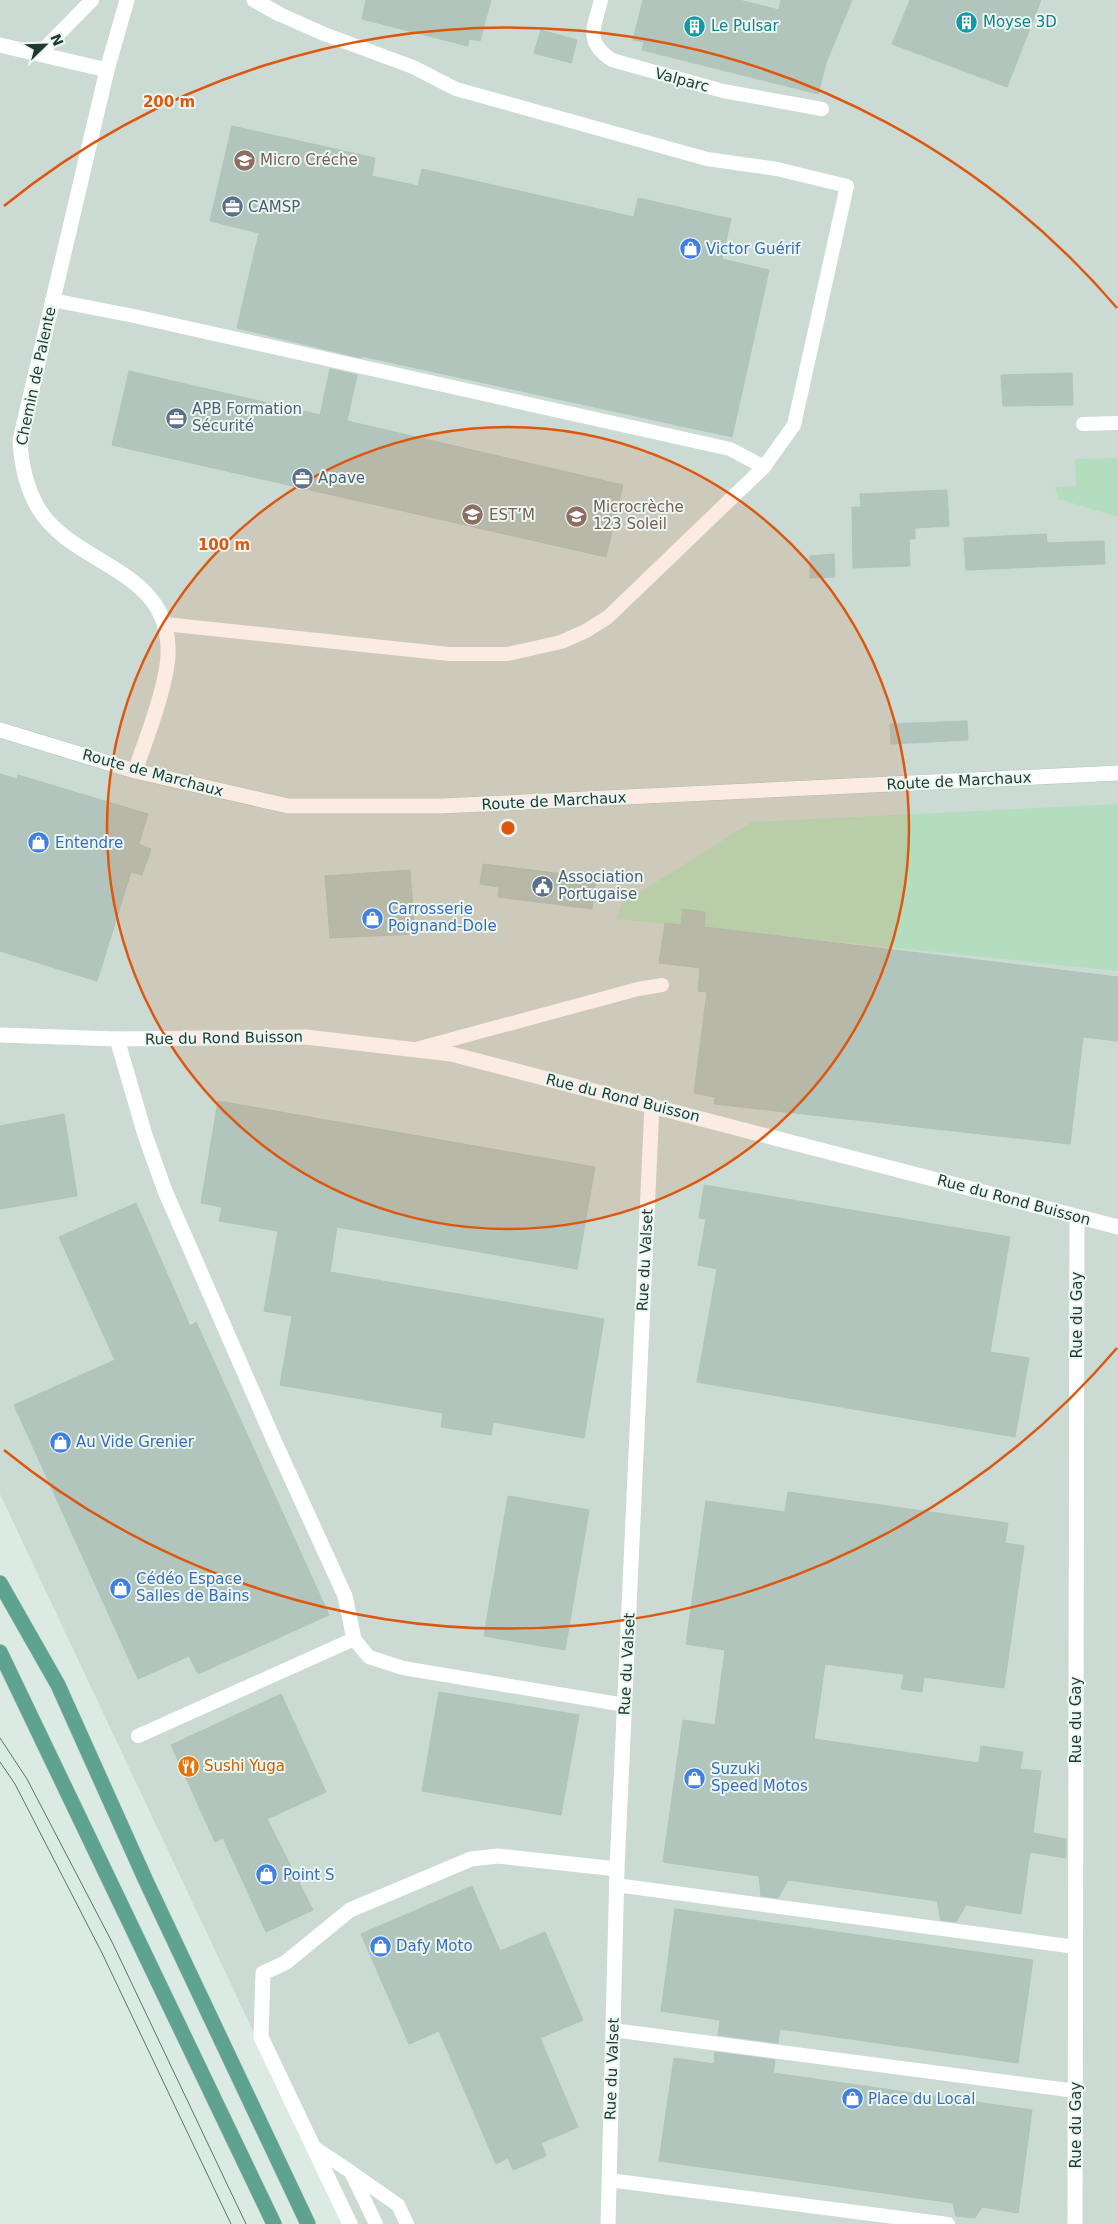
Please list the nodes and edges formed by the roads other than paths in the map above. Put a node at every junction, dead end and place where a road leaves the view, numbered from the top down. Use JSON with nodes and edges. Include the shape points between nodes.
{"nodes":[{"id":1,"x":92,"y":0,"type":"edge"},
{"id":2,"x":127,"y":0,"type":"edge"},
{"id":3,"x":254,"y":0,"type":"edge"},
{"id":4,"x":601,"y":0,"type":"edge"},
{"id":5,"x":279,"y":14,"type":"joint"},
{"id":6,"x":0,"y":45,"type":"edge"},
{"id":7,"x":40,"y":53,"type":"junction"},
{"id":8,"x":108,"y":70,"type":"junction"},
{"id":9,"x":822,"y":109,"type":"dead end"},
{"id":10,"x":52,"y":300,"type":"junction"},
{"id":11,"x":1118,"y":422,"type":"edge"},
{"id":12,"x":1084,"y":424,"type":"dead end"},
{"id":13,"x":764,"y":467,"type":"junction"},
{"id":14,"x":165,"y":624,"type":"junction"},
{"id":15,"x":0,"y":730,"type":"edge"},
{"id":16,"x":135,"y":771,"type":"junction"},
{"id":17,"x":1118,"y":773,"type":"edge"},
{"id":18,"x":662,"y":986,"type":"dead end"},
{"id":19,"x":0,"y":1035,"type":"edge"},
{"id":20,"x":117,"y":1039,"type":"junction"},
{"id":21,"x":414,"y":1050,"type":"junction"},
{"id":22,"x":652,"y":1105,"type":"junction"},
{"id":23,"x":1077,"y":1217,"type":"junction"},
{"id":24,"x":1118,"y":1227,"type":"edge"},
{"id":25,"x":0,"y":1583,"type":"edge"},
{"id":26,"x":354,"y":1639,"type":"junction"},
{"id":27,"x":0,"y":1652,"type":"edge"},
{"id":28,"x":625,"y":1705,"type":"junction"},
{"id":29,"x":138,"y":1736,"type":"dead end"},
{"id":30,"x":617,"y":1868,"type":"junction"},
{"id":31,"x":616,"y":1885,"type":"junction"},
{"id":32,"x":1076,"y":1948,"type":"junction"},
{"id":33,"x":613,"y":2030,"type":"junction"},
{"id":34,"x":1076,"y":2091,"type":"junction"},
{"id":35,"x":312,"y":2146,"type":"junction"},
{"id":36,"x":351,"y":2172,"type":"junction"},
{"id":37,"x":609,"y":2180,"type":"junction"},
{"id":38,"x":274,"y":2224,"type":"edge"},
{"id":39,"x":308,"y":2224,"type":"edge"},
{"id":40,"x":350,"y":2224,"type":"edge"},
{"id":41,"x":376,"y":2224,"type":"edge"},
{"id":42,"x":407,"y":2224,"type":"edge"},
{"id":43,"x":608,"y":2224,"type":"edge"},
{"id":44,"x":948,"y":2224,"type":"edge"},
{"id":45,"x":1075,"y":2224,"type":"edge"}],
"edges":[{"from":1,"to":7,"type":"lane"},
{"from":2,"to":8,"type":"street","name":"Chemin de Palente"},
{"from":3,"to":5,"type":"street"},
{"from":4,"to":9,"type":"lane","name":"Valparc","via":[[592,35],[599,51],[612,60],[724,91]]},
{"from":5,"to":13,"type":"lane","via":[[413,67],[456,89],[707,159],[777,168],[847,186],[794,425]]},
{"from":6,"to":7,"type":"street"},
{"from":7,"to":8,"type":"street"},
{"from":8,"to":10,"type":"street","name":"Chemin de Palente"},
{"from":10,"to":13,"type":"lane","via":[[730,449]]},
{"from":10,"to":14,"type":"street","name":"Chemin de Palente","via":[[20,440],[21,463],[36,506],[55,529],[127,576],[150,598]]},
{"from":11,"to":12,"type":"lane"},
{"from":13,"to":14,"type":"lane","via":[[608,617],[561,642],[508,654],[449,654]]},
{"from":14,"to":16,"type":"street","name":"Chemin de Palente","via":[[169,649],[166,673]]},
{"from":15,"to":16,"type":"street","name":"Route de Marchaux"},
{"from":16,"to":17,"type":"street","name":"Route de Marchaux","via":[[288,806],[432,806]]},
{"from":18,"to":21,"type":"lane","via":[[638,989]]},
{"from":19,"to":20,"type":"street","name":"Rue du Rond Buisson"},
{"from":20,"to":21,"type":"street","name":"Rue du Rond Buisson","via":[[306,1037]]},
{"from":20,"to":26,"type":"street","via":[[165,1191],[345,1596]]},
{"from":21,"to":22,"type":"street","name":"Rue du Rond Buisson","via":[[451,1054]]},
{"from":22,"to":23,"type":"street","name":"Rue du Rond Buisson"},
{"from":22,"to":28,"type":"street","name":"Rue du Valset"},
{"from":23,"to":24,"type":"street","name":"Rue du Rond Buisson"},
{"from":23,"to":32,"type":"street","name":"Rue du Gay"},
{"from":25,"to":39,"type":"main road","via":[[58,1685],[146,1881]]},
{"from":26,"to":28,"type":"lane","via":[[369,1657],[403,1668]]},
{"from":26,"to":29,"type":"lane"},
{"from":27,"to":38,"type":"main road"},
{"from":28,"to":30,"type":"street","name":"Rue du Valset"},
{"from":30,"to":31,"type":"street","name":"Rue du Valset"},
{"from":30,"to":35,"type":"street","via":[[498,1856],[471,1859],[350,1910],[285,1963],[263,1973],[261,2037]]},
{"from":31,"to":32,"type":"lane"},
{"from":31,"to":33,"type":"street","name":"Rue du Valset"},
{"from":32,"to":34,"type":"street","name":"Rue du Gay"},
{"from":33,"to":34,"type":"lane"},
{"from":33,"to":37,"type":"street","name":"Rue du Valset"},
{"from":34,"to":45,"type":"street","name":"Rue du Gay"},
{"from":35,"to":36,"type":"lane"},
{"from":35,"to":40,"type":"street"},
{"from":36,"to":41,"type":"lane"},
{"from":36,"to":42,"type":"lane","via":[[398,2205]]},
{"from":37,"to":43,"type":"street","name":"Rue du Valset"},
{"from":37,"to":44,"type":"lane"}]}
